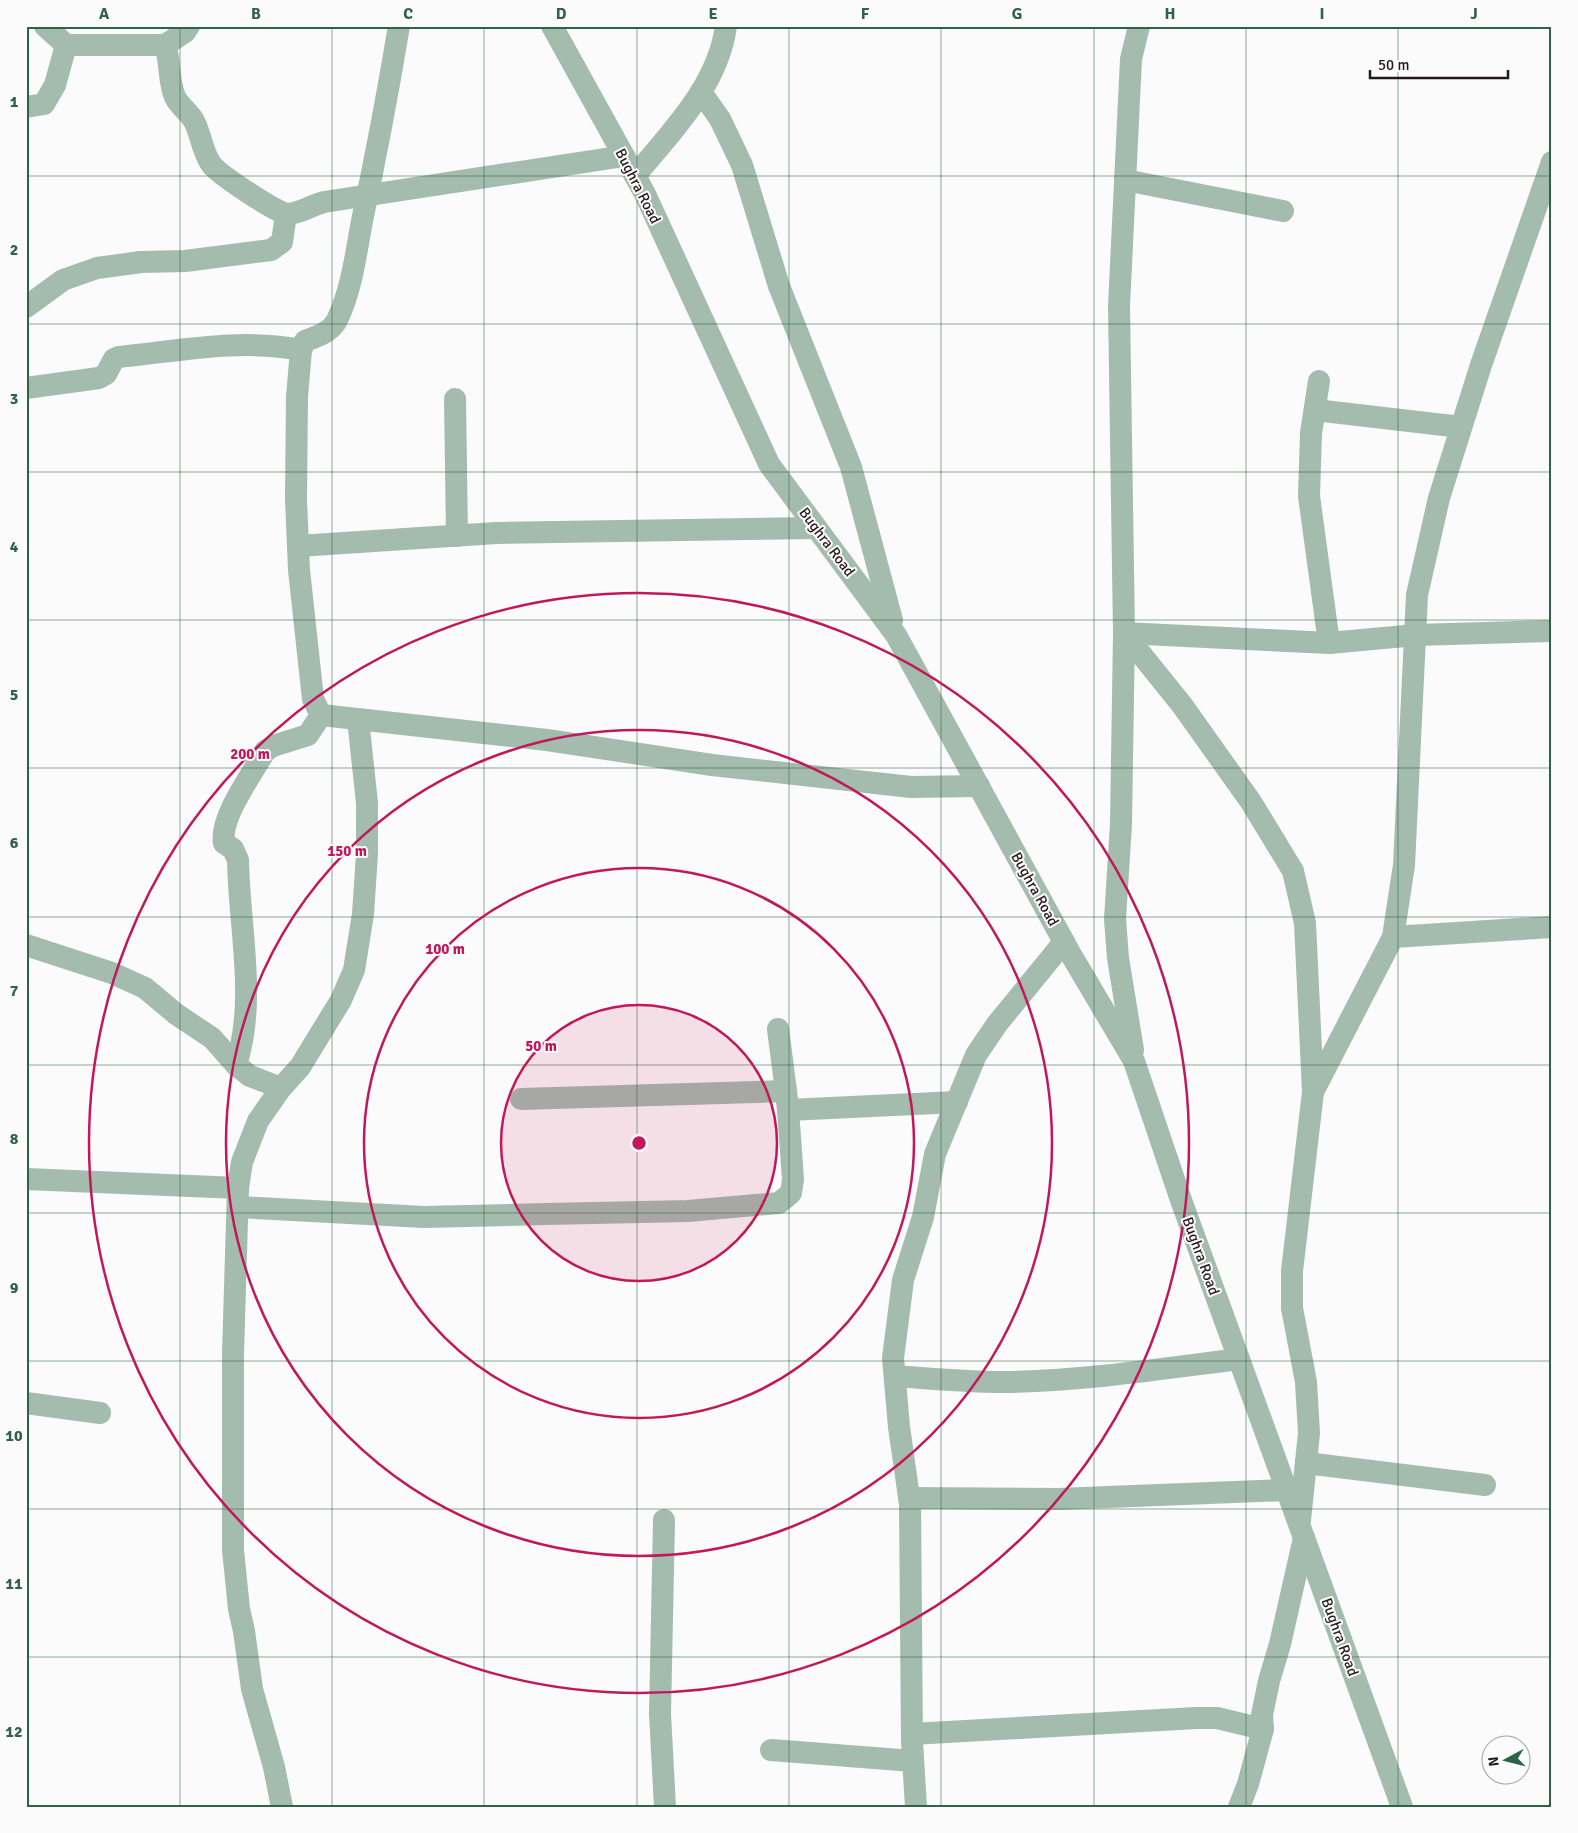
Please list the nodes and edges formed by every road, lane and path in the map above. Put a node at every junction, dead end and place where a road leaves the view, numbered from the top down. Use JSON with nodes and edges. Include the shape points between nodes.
{"nodes":[{"id":1,"x":45,"y":26,"type":"edge"},
{"id":2,"x":189,"y":26,"type":"edge"},
{"id":3,"x":399,"y":26,"type":"edge"},
{"id":4,"x":552,"y":26,"type":"edge"},
{"id":5,"x":726,"y":26,"type":"edge"},
{"id":6,"x":1139,"y":26,"type":"edge"},
{"id":7,"x":66,"y":45,"type":"junction"},
{"id":8,"x":164,"y":45,"type":"junction"},
{"id":9,"x":701,"y":92,"type":"junction"},
{"id":10,"x":26,"y":107,"type":"edge"},
{"id":11,"x":624,"y":156,"type":"junction"},
{"id":12,"x":1552,"y":162,"type":"edge"},
{"id":13,"x":635,"y":176,"type":"junction"},
{"id":14,"x":1125,"y":180,"type":"junction"},
{"id":15,"x":368,"y":196,"type":"junction"},
{"id":16,"x":1282,"y":211,"type":"dead end"},
{"id":17,"x":286,"y":214,"type":"junction"},
{"id":18,"x":26,"y":307,"type":"edge"},
{"id":19,"x":301,"y":350,"type":"junction"},
{"id":20,"x":1319,"y":382,"type":"dead end"},
{"id":21,"x":26,"y":388,"type":"edge"},
{"id":22,"x":455,"y":399,"type":"dead end"},
{"id":23,"x":1315,"y":410,"type":"junction"},
{"id":24,"x":1461,"y":427,"type":"junction"},
{"id":25,"x":816,"y":528,"type":"junction"},
{"id":26,"x":457,"y":536,"type":"junction"},
{"id":27,"x":298,"y":546,"type":"junction"},
{"id":28,"x":1552,"y":631,"type":"edge"},
{"id":29,"x":1124,"y":633,"type":"junction"},
{"id":30,"x":896,"y":635,"type":"junction"},
{"id":31,"x":1416,"y":636,"type":"junction"},
{"id":32,"x":1329,"y":643,"type":"junction"},
{"id":33,"x":321,"y":715,"type":"junction"},
{"id":34,"x":358,"y":719,"type":"junction"},
{"id":35,"x":979,"y":786,"type":"junction"},
{"id":36,"x":1552,"y":927,"type":"edge"},
{"id":37,"x":1393,"y":937,"type":"junction"},
{"id":38,"x":1064,"y":942,"type":"junction"},
{"id":39,"x":26,"y":945,"type":"edge"},
{"id":40,"x":778,"y":1029,"type":"dead end"},
{"id":41,"x":1134,"y":1061,"type":"junction"},
{"id":42,"x":236,"y":1065,"type":"junction"},
{"id":43,"x":281,"y":1088,"type":"junction"},
{"id":44,"x":1313,"y":1092,"type":"junction"},
{"id":45,"x":521,"y":1099,"type":"dead end"},
{"id":46,"x":787,"y":1101,"type":"junction"},
{"id":47,"x":957,"y":1102,"type":"junction"},
{"id":48,"x":26,"y":1179,"type":"edge"},
{"id":49,"x":238,"y":1198,"type":"junction"},
{"id":50,"x":1239,"y":1360,"type":"junction"},
{"id":51,"x":895,"y":1376,"type":"junction"},
{"id":52,"x":26,"y":1402,"type":"edge"},
{"id":53,"x":100,"y":1413,"type":"dead end"},
{"id":54,"x":1306,"y":1463,"type":"junction"},
{"id":55,"x":1485,"y":1486,"type":"dead end"},
{"id":56,"x":1287,"y":1490,"type":"junction"},
{"id":57,"x":909,"y":1498,"type":"junction"},
{"id":58,"x":664,"y":1520,"type":"dead end"},
{"id":59,"x":1302,"y":1532,"type":"junction"},
{"id":60,"x":1263,"y":1729,"type":"junction"},
{"id":61,"x":912,"y":1734,"type":"junction"},
{"id":62,"x":770,"y":1750,"type":"dead end"},
{"id":63,"x":913,"y":1761,"type":"junction"},
{"id":64,"x":282,"y":1807,"type":"edge"},
{"id":65,"x":665,"y":1807,"type":"edge"},
{"id":66,"x":916,"y":1807,"type":"edge"},
{"id":67,"x":1239,"y":1807,"type":"edge"},
{"id":68,"x":1402,"y":1807,"type":"edge"}],
"edges":[{"from":1,"to":7,"type":"street"},
{"from":2,"to":8,"type":"street"},
{"from":3,"to":15,"type":"street"},
{"from":4,"to":11,"type":"street","name":"Bughra Road"},
{"from":5,"to":9,"type":"street","via":[[724,43]]},
{"from":6,"to":14,"type":"street","via":[[1130,59]]},
{"from":7,"to":8,"type":"street"},
{"from":7,"to":10,"type":"street","via":[[50,96],[44,104]]},
{"from":8,"to":17,"type":"street","via":[[170,57],[172,88],[195,123],[210,163],[221,174]]},
{"from":9,"to":13,"type":"street"},
{"from":9,"to":30,"type":"street","via":[[720,119],[742,165],[779,286],[851,466]]},
{"from":11,"to":13,"type":"street","name":"Bughra Road"},
{"from":11,"to":15,"type":"street"},
{"from":12,"to":24,"type":"street"},
{"from":13,"to":25,"type":"street","name":"Bughra Road","via":[[769,464]]},
{"from":14,"to":16,"type":"street"},
{"from":14,"to":29,"type":"street","via":[[1119,306]]},
{"from":15,"to":17,"type":"street","via":[[312,205]]},
{"from":15,"to":19,"type":"street","via":[[348,289],[338,319],[322,335],[305,341]]},
{"from":17,"to":18,"type":"street","via":[[282,242],[271,250],[97,268],[62,280]]},
{"from":19,"to":21,"type":"street","via":[[282,346],[219,347],[119,357],[114,359],[106,374],[98,378]]},
{"from":19,"to":27,"type":"street","via":[[297,406]]},
{"from":20,"to":23,"type":"street"},
{"from":22,"to":26,"type":"street"},
{"from":23,"to":24,"type":"street"},
{"from":23,"to":32,"type":"street","via":[[1309,496]]},
{"from":24,"to":31,"type":"street","via":[[1439,498],[1417,595]]},
{"from":25,"to":26,"type":"street"},
{"from":25,"to":30,"type":"street","name":"Bughra Road"},
{"from":26,"to":27,"type":"street"},
{"from":27,"to":33,"type":"street","via":[[313,699]]},
{"from":28,"to":31,"type":"street"},
{"from":29,"to":32,"type":"street"},
{"from":29,"to":41,"type":"street","via":[[1121,824],[1115,919]]},
{"from":29,"to":44,"type":"street","via":[[1182,705],[1251,802],[1293,871],[1305,923]]},
{"from":30,"to":35,"type":"street","name":"Bughra Road"},
{"from":31,"to":32,"type":"street"},
{"from":31,"to":37,"type":"street","via":[[1404,866]]},
{"from":33,"to":34,"type":"street"},
{"from":33,"to":42,"type":"street","via":[[308,736],[265,750],[229,815],[224,831],[224,843],[233,849],[238,860],[245,956],[243,1042]]},
{"from":34,"to":35,"type":"street","via":[[911,787]]},
{"from":34,"to":43,"type":"street","via":[[367,803],[368,854],[354,970],[341,1000],[300,1067]]},
{"from":35,"to":38,"type":"street","name":"Bughra Road"},
{"from":36,"to":37,"type":"street"},
{"from":37,"to":44,"type":"street"},
{"from":38,"to":41,"type":"street","name":"Bughra Road"},
{"from":38,"to":47,"type":"street","via":[[984,1042]]},
{"from":39,"to":42,"type":"street","via":[[112,973],[145,988],[212,1038]]},
{"from":40,"to":46,"type":"street"},
{"from":41,"to":50,"type":"street","name":"Bughra Road"},
{"from":42,"to":43,"type":"street","via":[[250,1076]]},
{"from":43,"to":49,"type":"street","via":[[252,1134],[242,1162]]},
{"from":44,"to":54,"type":"street","via":[[1292,1271],[1292,1299],[1306,1382],[1309,1433]]},
{"from":45,"to":46,"type":"street"},
{"from":46,"to":47,"type":"street"},
{"from":46,"to":49,"type":"street","via":[[792,1179],[791,1192],[780,1203],[688,1210],[424,1217]]},
{"from":47,"to":51,"type":"street","via":[[936,1154],[923,1217],[903,1280],[893,1358]]},
{"from":48,"to":49,"type":"street"},
{"from":49,"to":64,"type":"street","via":[[233,1354],[233,1550],[252,1689]]},
{"from":50,"to":51,"type":"street","via":[[1075,1379],[1016,1382],[952,1382]]},
{"from":50,"to":56,"type":"street","name":"Bughra Road"},
{"from":51,"to":57,"type":"street"},
{"from":52,"to":53,"type":"street"},
{"from":54,"to":55,"type":"street"},
{"from":54,"to":59,"type":"street"},
{"from":56,"to":57,"type":"street","via":[[1058,1498]]},
{"from":56,"to":59,"type":"street","name":"Bughra Road"},
{"from":57,"to":61,"type":"street"},
{"from":58,"to":65,"type":"street","via":[[660,1714]]},
{"from":59,"to":60,"type":"street","via":[[1262,1715]]},
{"from":59,"to":68,"type":"street","name":"Bughra Road"},
{"from":60,"to":61,"type":"street","via":[[1217,1718],[1196,1718]]},
{"from":60,"to":67,"type":"street"},
{"from":61,"to":63,"type":"street"},
{"from":62,"to":63,"type":"street"},
{"from":63,"to":66,"type":"street"}]}
